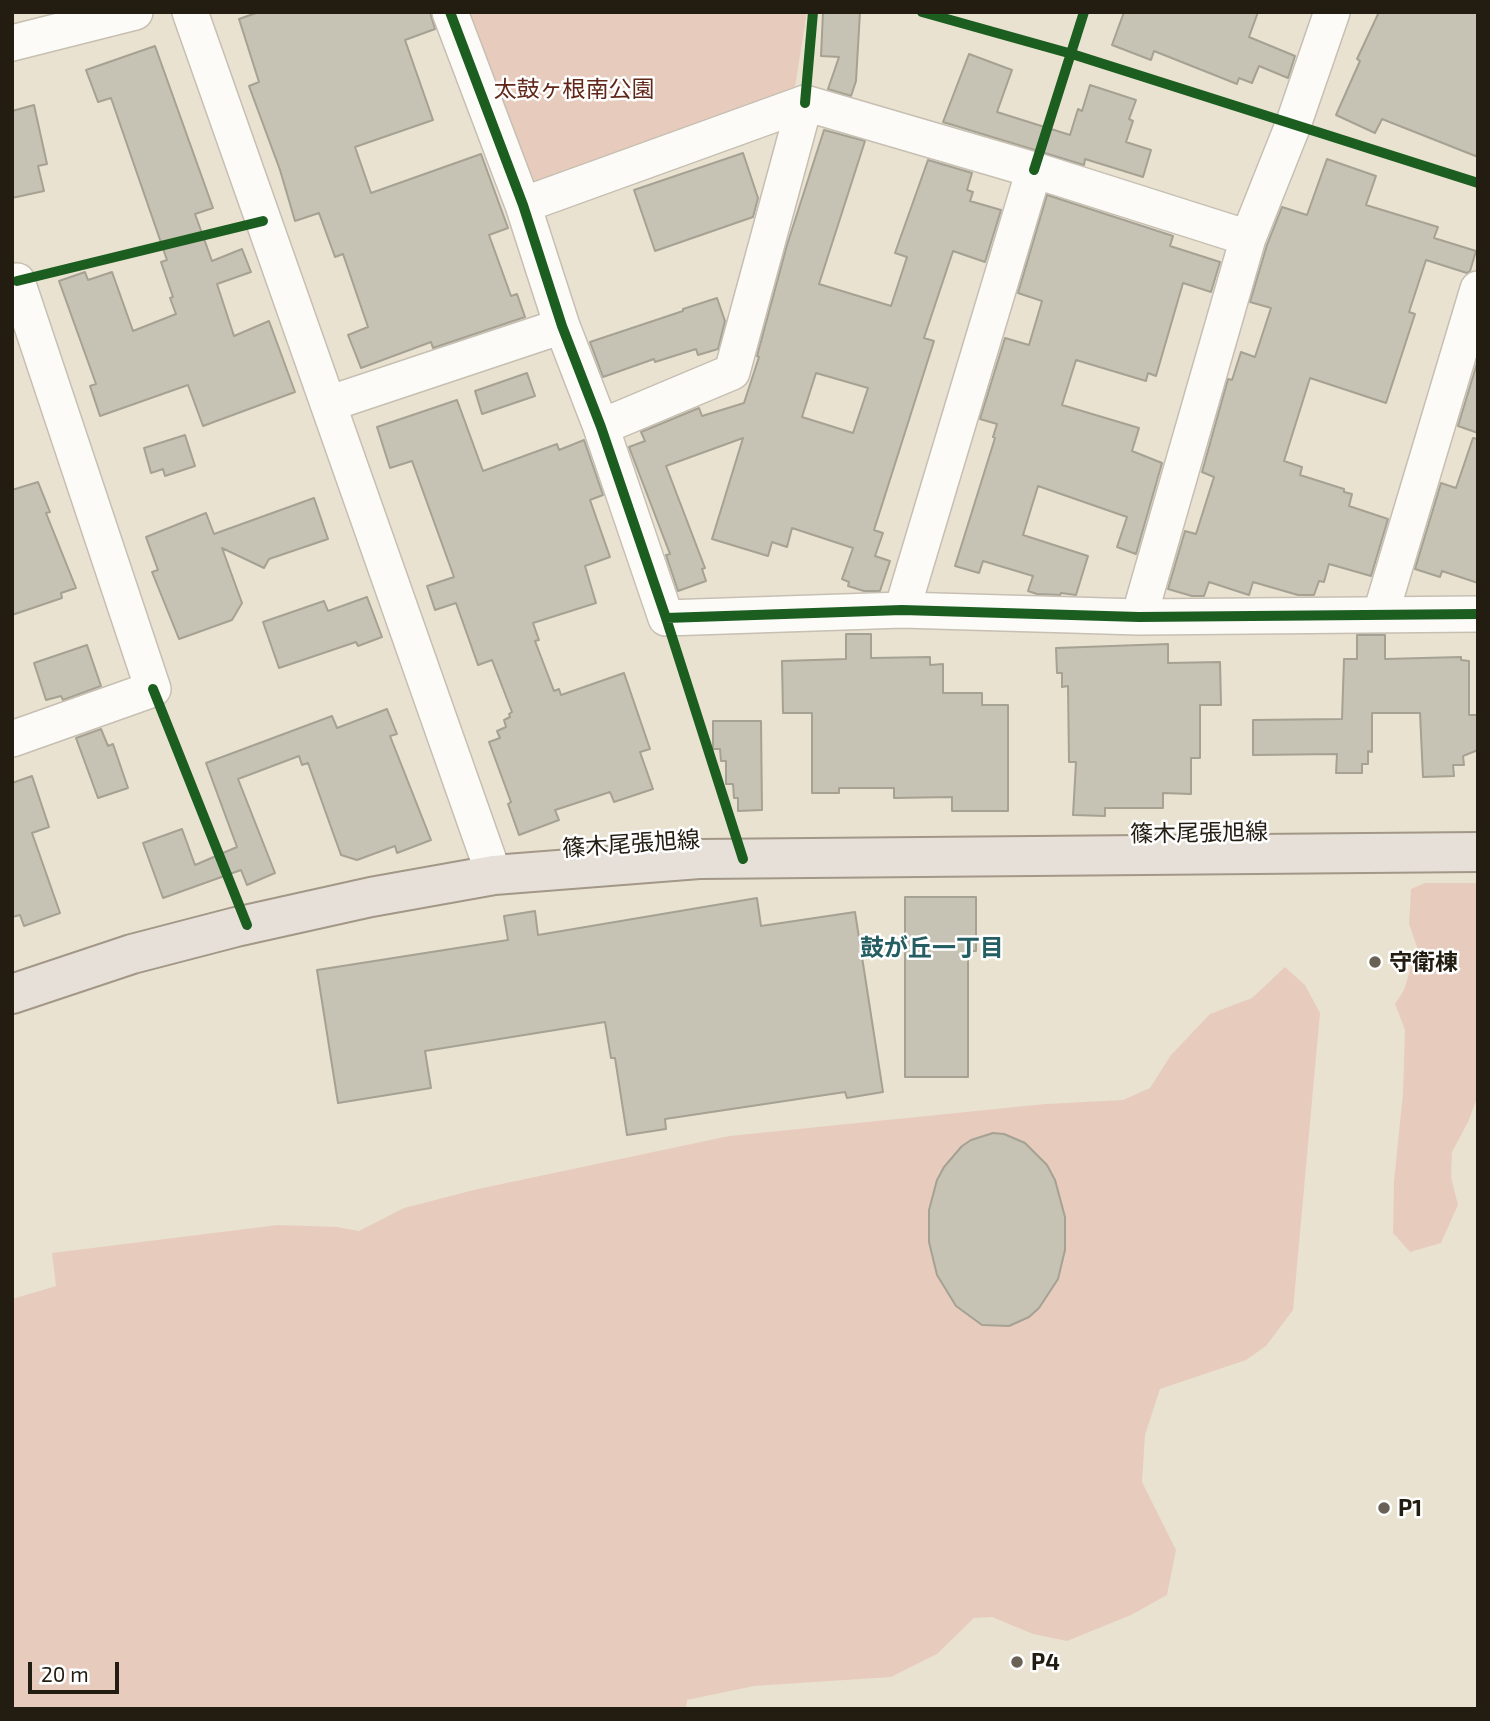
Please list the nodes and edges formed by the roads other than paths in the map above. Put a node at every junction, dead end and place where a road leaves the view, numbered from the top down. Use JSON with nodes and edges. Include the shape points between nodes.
{"nodes":[{"id":1,"x":135,"y":12,"type":"edge"},
{"id":2,"x":190,"y":12,"type":"edge"},
{"id":3,"x":450,"y":12,"type":"edge"},
{"id":4,"x":1332,"y":12,"type":"edge"},
{"id":5,"x":12,"y":43,"type":"edge"},
{"id":6,"x":805,"y":103,"type":"junction"},
{"id":7,"x":1034,"y":170,"type":"junction"},
{"id":8,"x":523,"y":205,"type":"junction"},
{"id":9,"x":1248,"y":238,"type":"junction"},
{"id":10,"x":12,"y":282,"type":"edge"},
{"id":11,"x":1478,"y":289,"type":"edge"},
{"id":12,"x":562,"y":326,"type":"junction"},
{"id":13,"x":328,"y":404,"type":"junction"},
{"id":14,"x":601,"y":427,"type":"junction"},
{"id":15,"x":902,"y":610,"type":"junction"},
{"id":16,"x":1381,"y":613,"type":"junction"},
{"id":17,"x":1478,"y":614,"type":"edge"},
{"id":18,"x":1139,"y":617,"type":"junction"},
{"id":19,"x":12,"y":738,"type":"edge"},
{"id":20,"x":1478,"y":852,"type":"edge"},
{"id":21,"x":494,"y":875,"type":"junction"},
{"id":22,"x":12,"y":994,"type":"edge"}],
"edges":[{"from":1,"to":5,"type":"street"},
{"from":2,"to":13,"type":"street"},
{"from":3,"to":8,"type":"street"},
{"from":4,"to":9,"type":"street"},
{"from":6,"to":7,"type":"street"},
{"from":6,"to":8,"type":"street"},
{"from":6,"to":14,"type":"street","via":[[732,372]]},
{"from":7,"to":9,"type":"street"},
{"from":7,"to":15,"type":"street"},
{"from":8,"to":12,"type":"street"},
{"from":9,"to":18,"type":"street"},
{"from":10,"to":19,"type":"street","via":[[17,281],[153,689]]},
{"from":11,"to":16,"type":"street"},
{"from":12,"to":13,"type":"street"},
{"from":12,"to":14,"type":"street"},
{"from":13,"to":21,"type":"street"},
{"from":14,"to":15,"type":"street","via":[[666,618]]},
{"from":15,"to":18,"type":"street"},
{"from":16,"to":17,"type":"street"},
{"from":16,"to":18,"type":"street"},
{"from":20,"to":21,"type":"main road","name":"篠木尾張旭線","via":[[699,859]]},
{"from":21,"to":22,"type":"main road","name":"篠木尾張旭線","via":[[236,927],[132,954]]}]}
